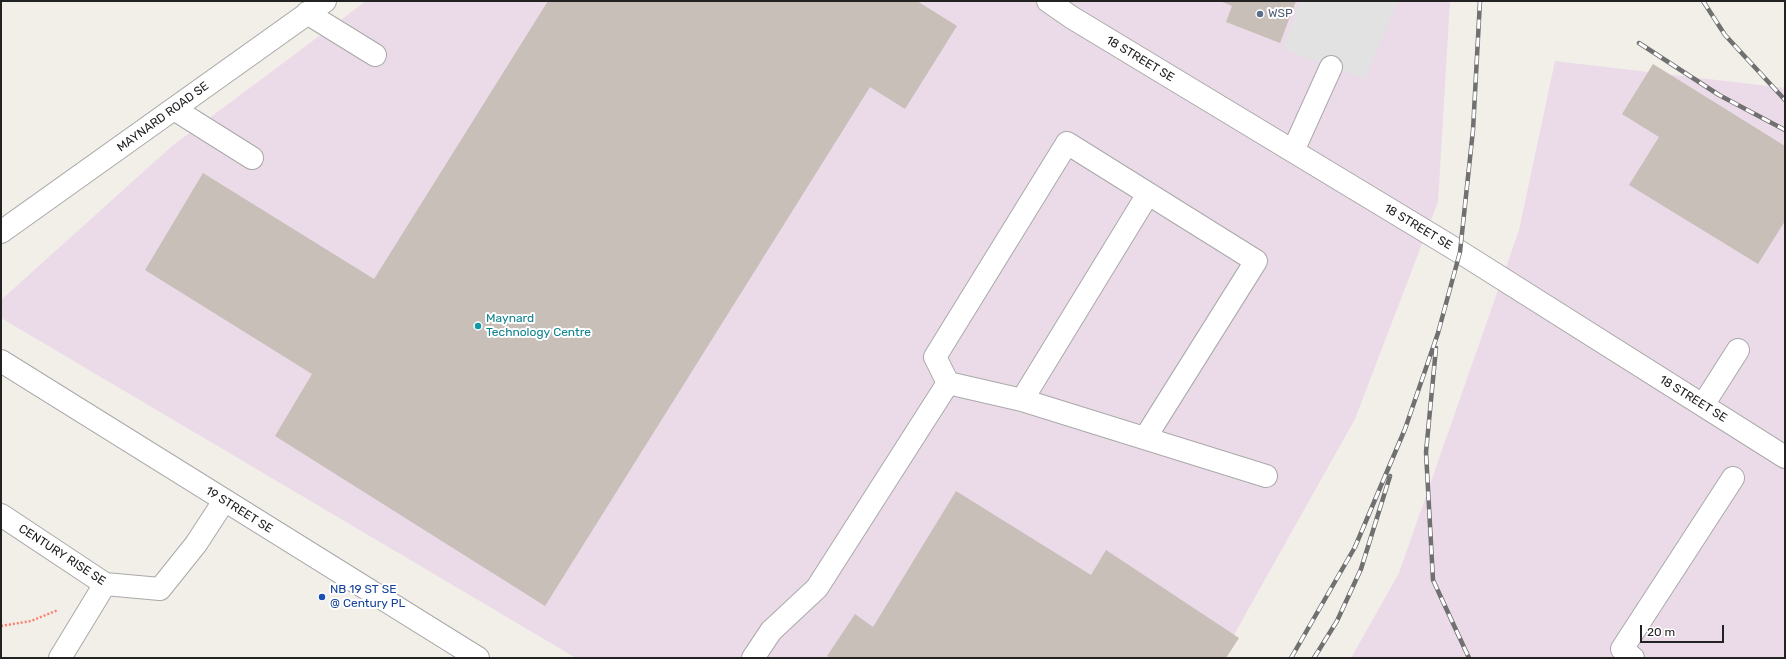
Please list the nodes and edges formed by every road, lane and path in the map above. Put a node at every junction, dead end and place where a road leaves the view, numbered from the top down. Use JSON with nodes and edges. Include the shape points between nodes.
{"nodes":[{"id":1,"x":1048,"y":1,"type":"edge"},
{"id":2,"x":316,"y":7,"type":"edge"},
{"id":3,"x":375,"y":55,"type":"dead end"},
{"id":4,"x":1331,"y":67,"type":"dead end"},
{"id":5,"x":174,"y":109,"type":"junction"},
{"id":6,"x":1293,"y":151,"type":"junction"},
{"id":7,"x":252,"y":158,"type":"dead end"},
{"id":8,"x":1148,"y":194,"type":"junction"},
{"id":9,"x":1,"y":232,"type":"edge"},
{"id":10,"x":1738,"y":350,"type":"dead end"},
{"id":11,"x":1,"y":361,"type":"edge"},
{"id":12,"x":948,"y":383,"type":"junction"},
{"id":13,"x":1022,"y":400,"type":"junction"},
{"id":14,"x":1703,"y":405,"type":"junction"},
{"id":15,"x":1145,"y":438,"type":"junction"},
{"id":16,"x":1785,"y":457,"type":"edge"},
{"id":17,"x":1266,"y":476,"type":"dead end"},
{"id":18,"x":1733,"y":478,"type":"dead end"},
{"id":19,"x":224,"y":500,"type":"junction"},
{"id":20,"x":1,"y":515,"type":"edge"},
{"id":21,"x":105,"y":584,"type":"junction"},
{"id":22,"x":59,"y":610,"type":"dead end"},
{"id":23,"x":1,"y":626,"type":"edge"},
{"id":24,"x":60,"y":658,"type":"edge"},
{"id":25,"x":478,"y":658,"type":"edge"},
{"id":26,"x":753,"y":658,"type":"edge"},
{"id":27,"x":1633,"y":658,"type":"edge"}],
"edges":[{"from":1,"to":6,"type":"street","name":"18 STREET SE","via":[[1070,17]]},
{"from":2,"to":3,"type":"street"},
{"from":2,"to":5,"type":"street","name":"MAYNARD ROAD SE"},
{"from":4,"to":6,"type":"street"},
{"from":5,"to":7,"type":"street"},
{"from":5,"to":9,"type":"street","name":"MAYNARD ROAD SE"},
{"from":6,"to":14,"type":"street","name":"18 STREET SE","via":[[1460,252]]},
{"from":8,"to":12,"type":"street","via":[[1067,143],[934,357]]},
{"from":8,"to":13,"type":"street"},
{"from":8,"to":15,"type":"street","via":[[1256,261]]},
{"from":10,"to":14,"type":"street"},
{"from":11,"to":19,"type":"street","name":"19 STREET SE"},
{"from":12,"to":13,"type":"street"},
{"from":12,"to":26,"type":"street","via":[[817,588],[771,631]]},
{"from":13,"to":15,"type":"street"},
{"from":14,"to":16,"type":"street","name":"18 STREET SE"},
{"from":15,"to":17,"type":"street"},
{"from":18,"to":27,"type":"street","via":[[1622,649]]},
{"from":19,"to":21,"type":"street","name":"CENTURY RISE SE","via":[[196,544],[160,589]]},
{"from":19,"to":25,"type":"street","name":"19 STREET SE"},
{"from":20,"to":21,"type":"street","name":"CENTURY RISE SE"},
{"from":21,"to":24,"type":"street"},
{"from":22,"to":23,"type":"path","via":[[31,621]]}]}
